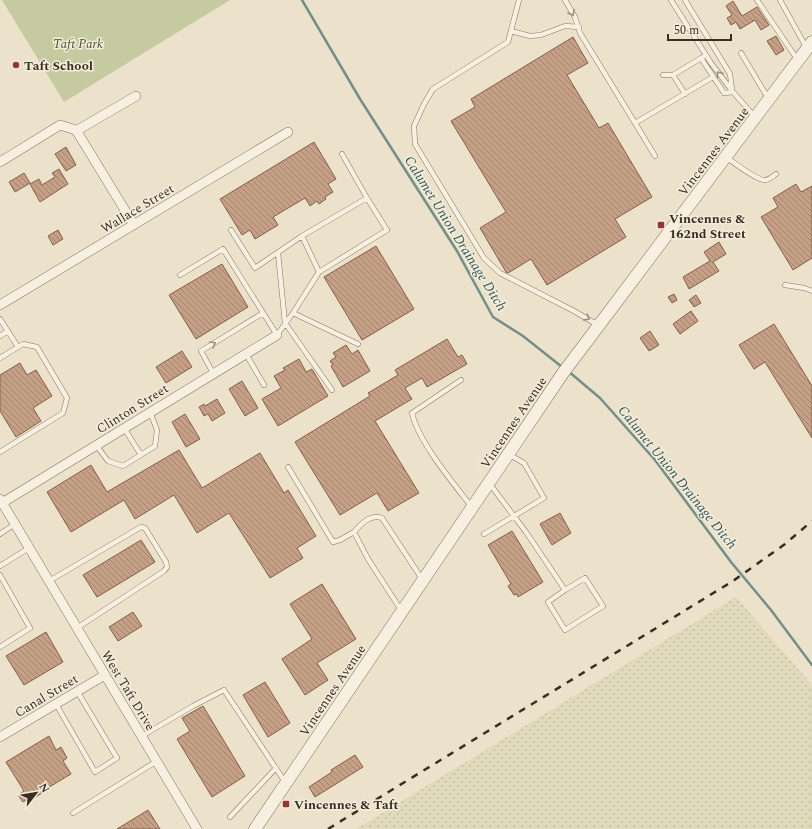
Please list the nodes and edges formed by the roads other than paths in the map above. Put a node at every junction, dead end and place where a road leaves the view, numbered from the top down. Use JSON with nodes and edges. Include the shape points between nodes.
{"nodes":[{"id":1,"x":519,"y":0,"type":"edge"},
{"id":2,"x":565,"y":0,"type":"edge"},
{"id":3,"x":671,"y":0,"type":"edge"},
{"id":4,"x":686,"y":0,"type":"edge"},
{"id":5,"x":757,"y":0,"type":"edge"},
{"id":6,"x":780,"y":0,"type":"edge"},
{"id":7,"x":579,"y":27,"type":"junction"},
{"id":8,"x":511,"y":31,"type":"junction"},
{"id":9,"x":810,"y":45,"type":"edge"},
{"id":10,"x":741,"y":53,"type":"dead end"},
{"id":11,"x":704,"y":57,"type":"junction"},
{"id":12,"x":798,"y":60,"type":"junction"},
{"id":13,"x":663,"y":75,"type":"dead end"},
{"id":14,"x":673,"y":75,"type":"junction"},
{"id":15,"x":713,"y":78,"type":"junction"},
{"id":16,"x":733,"y":92,"type":"junction"},
{"id":17,"x":685,"y":94,"type":"junction"},
{"id":18,"x":136,"y":96,"type":"dead end"},
{"id":19,"x":769,"y":99,"type":"junction"},
{"id":20,"x":756,"y":117,"type":"junction"},
{"id":21,"x":635,"y":123,"type":"junction"},
{"id":22,"x":76,"y":131,"type":"junction"},
{"id":23,"x":288,"y":132,"type":"dead end"},
{"id":24,"x":342,"y":154,"type":"dead end"},
{"id":25,"x":655,"y":156,"type":"dead end"},
{"id":26,"x":726,"y":157,"type":"junction"},
{"id":27,"x":0,"y":162,"type":"edge"},
{"id":28,"x":776,"y":174,"type":"dead end"},
{"id":29,"x":367,"y":198,"type":"junction"},
{"id":30,"x":134,"y":225,"type":"junction"},
{"id":31,"x":231,"y":230,"type":"dead end"},
{"id":32,"x":302,"y":236,"type":"junction"},
{"id":33,"x":278,"y":253,"type":"junction"},
{"id":34,"x":319,"y":272,"type":"junction"},
{"id":35,"x":180,"y":275,"type":"dead end"},
{"id":36,"x":785,"y":285,"type":"dead end"},
{"id":37,"x":812,"y":291,"type":"edge"},
{"id":38,"x":0,"y":305,"type":"edge"},
{"id":39,"x":263,"y":313,"type":"junction"},
{"id":40,"x":293,"y":313,"type":"junction"},
{"id":41,"x":0,"y":319,"type":"edge"},
{"id":42,"x":285,"y":323,"type":"junction"},
{"id":43,"x":599,"y":326,"type":"junction"},
{"id":44,"x":8,"y":331,"type":"junction"},
{"id":45,"x":276,"y":335,"type":"junction"},
{"id":46,"x":0,"y":336,"type":"edge"},
{"id":47,"x":358,"y":344,"type":"dead end"},
{"id":48,"x":18,"y":347,"type":"junction"},
{"id":49,"x":246,"y":354,"type":"junction"},
{"id":50,"x":0,"y":358,"type":"edge"},
{"id":51,"x":213,"y":373,"type":"junction"},
{"id":52,"x":461,"y":380,"type":"dead end"},
{"id":53,"x":264,"y":385,"type":"dead end"},
{"id":54,"x":332,"y":390,"type":"dead end"},
{"id":55,"x":150,"y":412,"type":"junction"},
{"id":56,"x":124,"y":428,"type":"junction"},
{"id":57,"x":96,"y":445,"type":"junction"},
{"id":58,"x":0,"y":452,"type":"edge"},
{"id":59,"x":508,"y":454,"type":"junction"},
{"id":60,"x":141,"y":455,"type":"junction"},
{"id":61,"x":288,"y":467,"type":"dead end"},
{"id":62,"x":489,"y":483,"type":"junction"},
{"id":63,"x":1,"y":501,"type":"edge"},
{"id":64,"x":472,"y":508,"type":"junction"},
{"id":65,"x":514,"y":515,"type":"junction"},
{"id":66,"x":15,"y":524,"type":"junction"},
{"id":67,"x":354,"y":532,"type":"junction"},
{"id":68,"x":0,"y":534,"type":"edge"},
{"id":69,"x":484,"y":534,"type":"dead end"},
{"id":70,"x":29,"y":548,"type":"junction"},
{"id":71,"x":0,"y":566,"type":"edge"},
{"id":72,"x":0,"y":575,"type":"edge"},
{"id":73,"x":423,"y":580,"type":"junction"},
{"id":74,"x":49,"y":581,"type":"junction"},
{"id":75,"x":564,"y":590,"type":"junction"},
{"id":76,"x":402,"y":612,"type":"junction"},
{"id":77,"x":77,"y":628,"type":"junction"},
{"id":78,"x":0,"y":647,"type":"edge"},
{"id":79,"x":105,"y":675,"type":"junction"},
{"id":80,"x":77,"y":691,"type":"junction"},
{"id":81,"x":56,"y":704,"type":"junction"},
{"id":82,"x":142,"y":736,"type":"junction"},
{"id":83,"x":0,"y":737,"type":"edge"},
{"id":84,"x":157,"y":761,"type":"junction"},
{"id":85,"x":276,"y":768,"type":"junction"},
{"id":86,"x":286,"y":783,"type":"junction"},
{"id":87,"x":72,"y":813,"type":"dead end"},
{"id":88,"x":230,"y":817,"type":"dead end"},
{"id":89,"x":197,"y":829,"type":"edge"},
{"id":90,"x":255,"y":829,"type":"edge"}],
"edges":[{"from":1,"to":8,"type":"lane"},
{"from":2,"to":7,"type":"lane","one_way":true},
{"from":3,"to":11,"type":"lane"},
{"from":4,"to":16,"type":"lane","via":[[730,74]]},
{"from":5,"to":12,"type":"lane"},
{"from":6,"to":9,"type":"lane"},
{"from":7,"to":8,"type":"lane","via":[[564,26],[541,35],[530,36]]},
{"from":7,"to":21,"type":"lane","via":[[580,33]]},
{"from":8,"to":43,"type":"lane","one_way":true,"via":[[508,42],[433,89],[414,126],[415,144],[484,258],[500,273],[574,310]]},
{"from":9,"to":12,"type":"street","name":"Vincennes Avenue"},
{"from":10,"to":19,"type":"lane"},
{"from":11,"to":14,"type":"lane"},
{"from":11,"to":15,"type":"lane"},
{"from":16,"to":11,"type":"lane","one_way":true},
{"from":12,"to":19,"type":"street","name":"Vincennes Avenue"},
{"from":13,"to":14,"type":"lane"},
{"from":14,"to":17,"type":"lane"},
{"from":15,"to":16,"type":"lane","via":[[724,93]]},
{"from":15,"to":17,"type":"lane"},
{"from":16,"to":20,"type":"lane"},
{"from":17,"to":21,"type":"lane"},
{"from":18,"to":22,"type":"street"},
{"from":19,"to":20,"type":"street","name":"Vincennes Avenue"},
{"from":20,"to":26,"type":"street","name":"Vincennes Avenue"},
{"from":21,"to":25,"type":"lane"},
{"from":22,"to":27,"type":"street","via":[[60,125]]},
{"from":22,"to":30,"type":"street"},
{"from":23,"to":30,"type":"street","name":"Wallace Street"},
{"from":24,"to":29,"type":"lane"},
{"from":26,"to":28,"type":"lane","via":[[764,180]]},
{"from":26,"to":43,"type":"street","name":"Vincennes Avenue"},
{"from":29,"to":32,"type":"lane"},
{"from":29,"to":34,"type":"lane","via":[[387,230]]},
{"from":30,"to":38,"type":"street","name":"Wallace Street"},
{"from":31,"to":33,"type":"lane","via":[[255,268]]},
{"from":32,"to":33,"type":"lane"},
{"from":32,"to":34,"type":"lane"},
{"from":33,"to":42,"type":"lane"},
{"from":34,"to":40,"type":"lane"},
{"from":35,"to":39,"type":"lane","via":[[223,249]]},
{"from":36,"to":37,"type":"lane"},
{"from":39,"to":45,"type":"lane"},
{"from":51,"to":39,"type":"lane","one_way":true,"via":[[201,351]]},
{"from":40,"to":42,"type":"lane"},
{"from":40,"to":47,"type":"lane"},
{"from":41,"to":44,"type":"lane"},
{"from":42,"to":45,"type":"lane"},
{"from":42,"to":54,"type":"lane"},
{"from":43,"to":59,"type":"street","name":"Vincennes Avenue"},
{"from":44,"to":46,"type":"lane"},
{"from":44,"to":48,"type":"lane"},
{"from":45,"to":49,"type":"street","name":"Clinton Street"},
{"from":48,"to":50,"type":"lane"},
{"from":48,"to":58,"type":"lane","via":[[23,344],[37,347],[67,398],[63,413]]},
{"from":49,"to":51,"type":"street","name":"Clinton Street"},
{"from":49,"to":53,"type":"lane"},
{"from":51,"to":55,"type":"street","name":"Clinton Street"},
{"from":52,"to":64,"type":"lane","via":[[412,413],[430,449]]},
{"from":55,"to":56,"type":"street","name":"Clinton Street"},
{"from":55,"to":60,"type":"lane","via":[[157,430],[155,446]]},
{"from":56,"to":57,"type":"street","name":"Clinton Street"},
{"from":56,"to":60,"type":"lane"},
{"from":57,"to":60,"type":"lane","via":[[108,461],[123,466]]},
{"from":57,"to":63,"type":"street","name":"Clinton Street"},
{"from":59,"to":62,"type":"street","name":"Vincennes Avenue"},
{"from":59,"to":65,"type":"lane","via":[[524,463],[544,498]]},
{"from":61,"to":67,"type":"lane","via":[[334,542]]},
{"from":62,"to":64,"type":"street","name":"Vincennes Avenue"},
{"from":62,"to":65,"type":"lane"},
{"from":63,"to":66,"type":"street","name":"West Taft Drive"},
{"from":64,"to":73,"type":"street","name":"Vincennes Avenue"},
{"from":65,"to":69,"type":"lane"},
{"from":65,"to":75,"type":"lane"},
{"from":66,"to":68,"type":"lane"},
{"from":66,"to":70,"type":"street","name":"West Taft Drive"},
{"from":67,"to":73,"type":"lane","via":[[370,518],[382,518]]},
{"from":67,"to":76,"type":"lane","via":[[368,560]]},
{"from":70,"to":71,"type":"lane"},
{"from":70,"to":74,"type":"street","name":"West Taft Drive"},
{"from":72,"to":78,"type":"lane","via":[[30,628]]},
{"from":73,"to":76,"type":"street","name":"Vincennes Avenue"},
{"from":74,"to":77,"type":"street","name":"West Taft Drive"},
{"from":74,"to":77,"type":"lane","via":[[141,527],[145,528],[166,562],[167,567],[164,571]]},
{"from":75,"to":75,"type":"lane","via":[[585,578],[603,606],[565,630],[548,602]]},
{"from":76,"to":86,"type":"street","name":"Vincennes Avenue"},
{"from":77,"to":79,"type":"street","name":"West Taft Drive"},
{"from":79,"to":80,"type":"street","name":"Canal Street"},
{"from":79,"to":82,"type":"street","name":"West Taft Drive"},
{"from":80,"to":81,"type":"street","name":"Canal Street"},
{"from":80,"to":81,"type":"lane","via":[[116,758],[95,772]]},
{"from":81,"to":83,"type":"street","name":"Canal Street"},
{"from":82,"to":84,"type":"street","name":"West Taft Drive"},
{"from":82,"to":85,"type":"lane","via":[[224,690]]},
{"from":84,"to":87,"type":"lane"},
{"from":84,"to":89,"type":"street","name":"West Taft Drive"},
{"from":85,"to":86,"type":"lane"},
{"from":85,"to":88,"type":"lane"},
{"from":86,"to":90,"type":"street","name":"Vincennes Avenue"}]}
